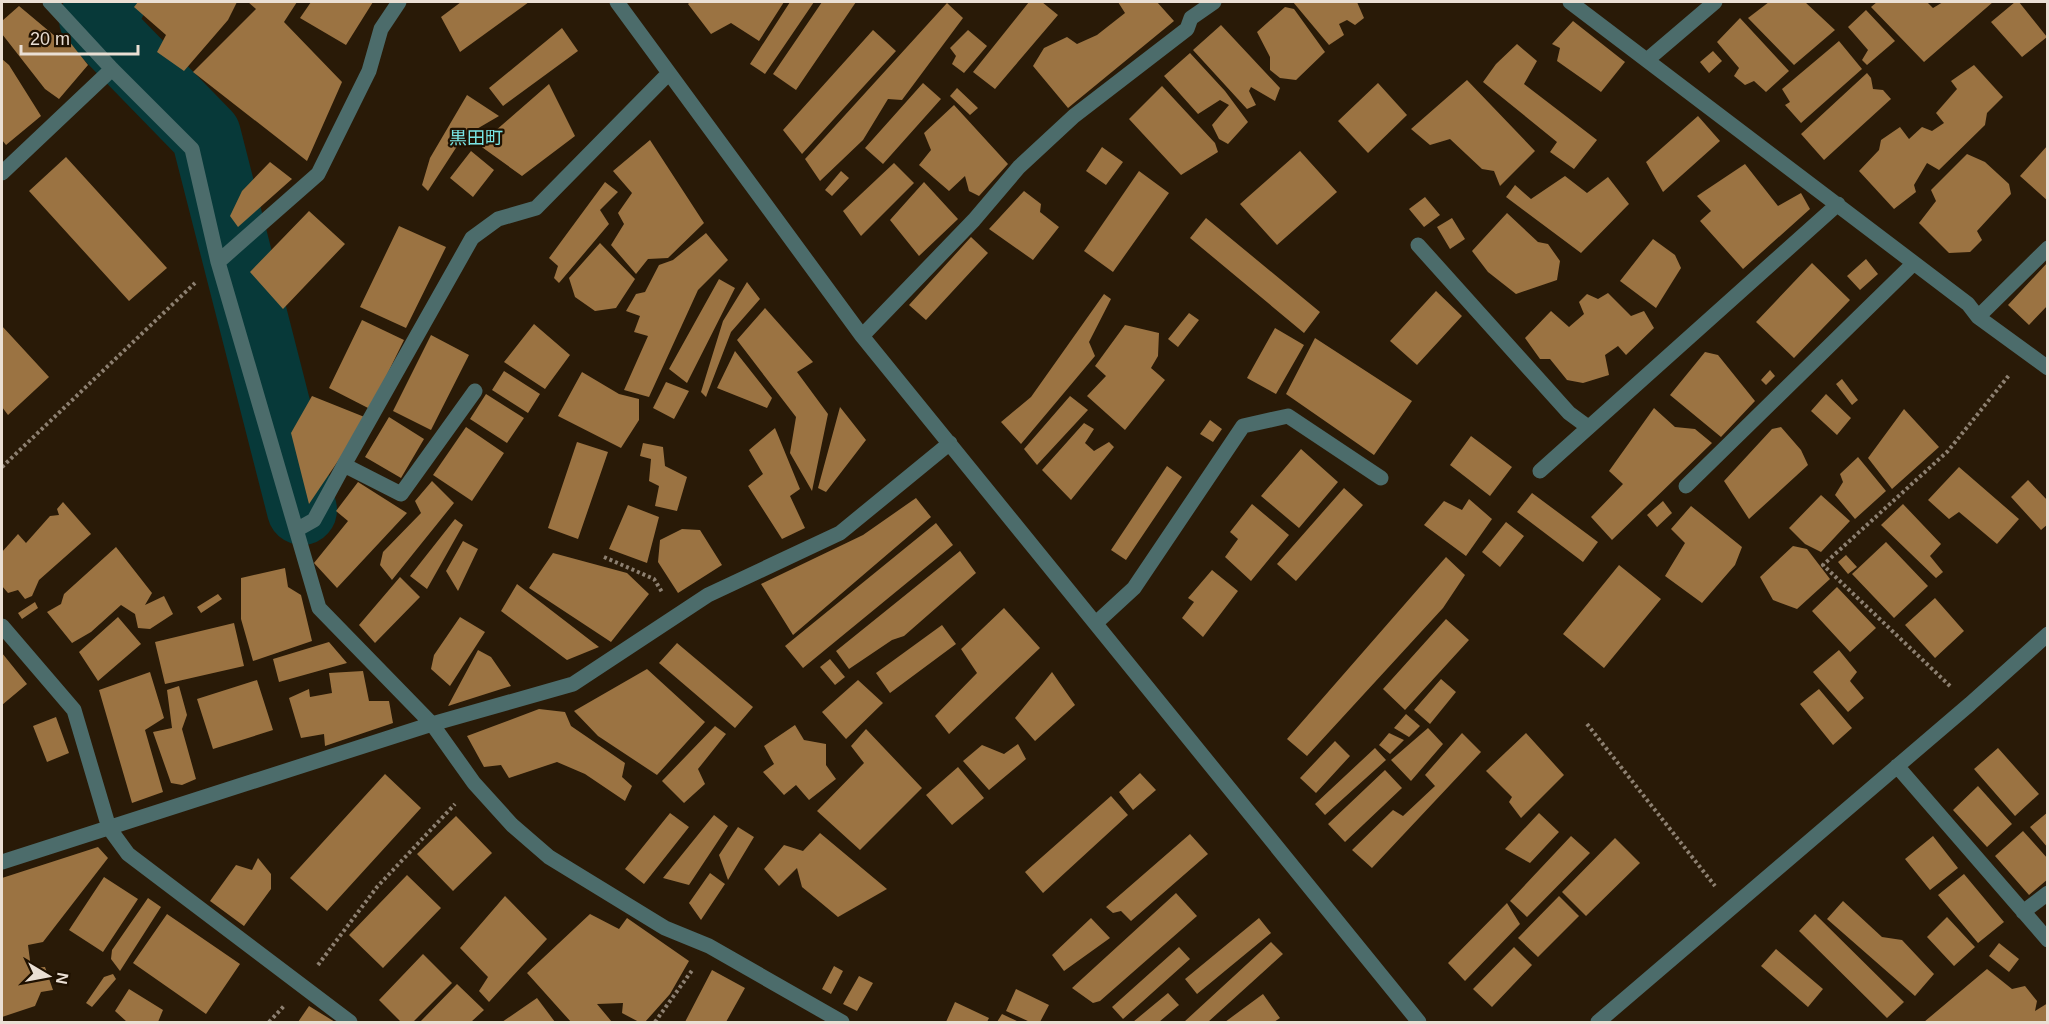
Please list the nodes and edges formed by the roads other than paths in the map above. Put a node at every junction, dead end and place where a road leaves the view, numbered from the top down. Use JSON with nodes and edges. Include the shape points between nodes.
{"nodes":[{"id":1,"x":50,"y":2,"type":"edge"},
{"id":2,"x":399,"y":2,"type":"edge"},
{"id":3,"x":617,"y":2,"type":"edge"},
{"id":4,"x":1570,"y":2,"type":"edge"},
{"id":5,"x":1715,"y":2,"type":"edge"},
{"id":6,"x":1209,"y":3,"type":"edge"},
{"id":7,"x":1647,"y":60,"type":"junction"},
{"id":8,"x":112,"y":69,"type":"junction"},
{"id":9,"x":669,"y":73,"type":"junction"},
{"id":10,"x":2,"y":173,"type":"edge"},
{"id":11,"x":1838,"y":204,"type":"junction"},
{"id":12,"x":1418,"y":245,"type":"dead end"},
{"id":13,"x":2048,"y":248,"type":"edge"},
{"id":14,"x":219,"y":261,"type":"junction"},
{"id":15,"x":1914,"y":263,"type":"junction"},
{"id":16,"x":1978,"y":317,"type":"junction"},
{"id":17,"x":862,"y":336,"type":"junction"},
{"id":18,"x":2048,"y":368,"type":"edge"},
{"id":19,"x":475,"y":391,"type":"dead end"},
{"id":20,"x":1588,"y":427,"type":"junction"},
{"id":21,"x":950,"y":443,"type":"junction"},
{"id":22,"x":344,"y":465,"type":"junction"},
{"id":23,"x":1540,"y":471,"type":"dead end"},
{"id":24,"x":1381,"y":478,"type":"dead end"},
{"id":25,"x":1686,"y":486,"type":"dead end"},
{"id":26,"x":298,"y":529,"type":"dead end"},
{"id":27,"x":1096,"y":623,"type":"junction"},
{"id":28,"x":2,"y":626,"type":"edge"},
{"id":29,"x":2048,"y":634,"type":"edge"},
{"id":30,"x":432,"y":724,"type":"junction"},
{"id":31,"x":1897,"y":766,"type":"junction"},
{"id":32,"x":109,"y":828,"type":"junction"},
{"id":33,"x":2,"y":862,"type":"edge"},
{"id":34,"x":2048,"y":893,"type":"edge"},
{"id":35,"x":2023,"y":912,"type":"junction"},
{"id":36,"x":2048,"y":940,"type":"edge"},
{"id":37,"x":350,"y":1023,"type":"edge"},
{"id":38,"x":842,"y":1023,"type":"edge"},
{"id":39,"x":1419,"y":1023,"type":"edge"},
{"id":40,"x":1598,"y":1023,"type":"edge"}],
"edges":[{"from":1,"to":8,"type":"street"},
{"from":2,"to":14,"type":"street","via":[[381,29],[369,70],[318,174]]},
{"from":3,"to":9,"type":"street"},
{"from":4,"to":7,"type":"street"},
{"from":5,"to":7,"type":"street"},
{"from":6,"to":17,"type":"street","via":[[1191,18],[1186,29],[1074,116],[1019,167],[974,220]]},
{"from":7,"to":11,"type":"street"},
{"from":8,"to":10,"type":"street"},
{"from":8,"to":14,"type":"street","via":[[192,149]]},
{"from":9,"to":17,"type":"street"},
{"from":9,"to":22,"type":"street","via":[[536,208],[498,219],[472,238]]},
{"from":11,"to":15,"type":"street"},
{"from":11,"to":20,"type":"street"},
{"from":12,"to":20,"type":"street","via":[[1569,413]]},
{"from":13,"to":16,"type":"street"},
{"from":14,"to":30,"type":"street","via":[[319,608]]},
{"from":15,"to":16,"type":"street","via":[[1968,304]]},
{"from":15,"to":25,"type":"street"},
{"from":16,"to":18,"type":"street"},
{"from":17,"to":21,"type":"street"},
{"from":19,"to":22,"type":"street","via":[[401,494]]},
{"from":20,"to":23,"type":"street"},
{"from":21,"to":27,"type":"street"},
{"from":21,"to":30,"type":"street","via":[[840,533],[708,595],[573,684]]},
{"from":22,"to":26,"type":"street","via":[[314,520]]},
{"from":24,"to":27,"type":"street","via":[[1288,416],[1243,426],[1134,588]]},
{"from":27,"to":39,"type":"street"},
{"from":28,"to":32,"type":"street","via":[[74,710]]},
{"from":29,"to":31,"type":"street"},
{"from":30,"to":32,"type":"street"},
{"from":30,"to":38,"type":"street","via":[[474,783],[512,825],[549,857],[665,928],[709,946]]},
{"from":31,"to":35,"type":"street"},
{"from":31,"to":40,"type":"street"},
{"from":32,"to":33,"type":"street"},
{"from":32,"to":37,"type":"street","via":[[128,854]]},
{"from":34,"to":35,"type":"street"},
{"from":35,"to":36,"type":"street"}]}
